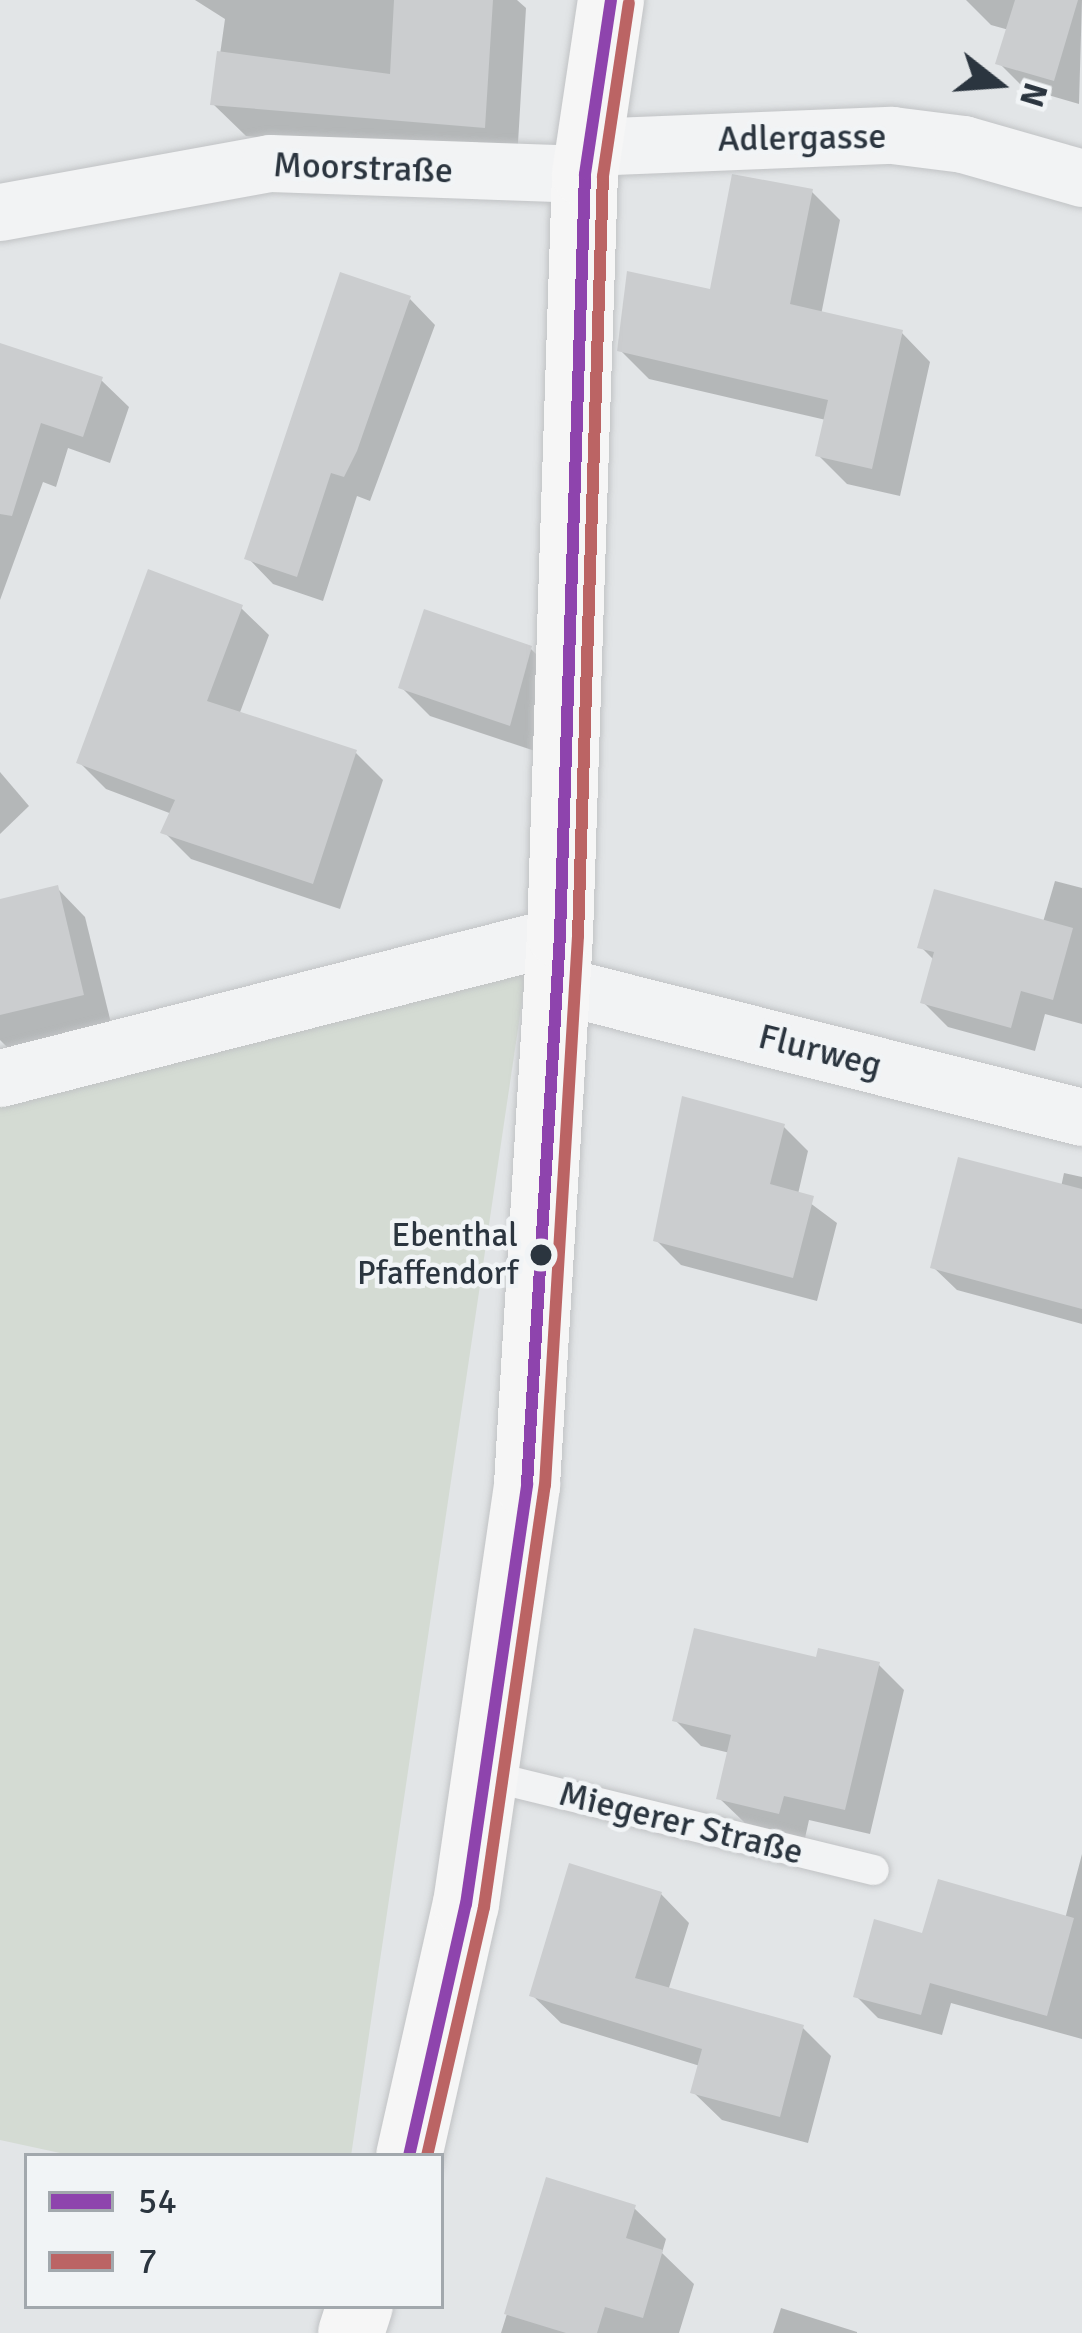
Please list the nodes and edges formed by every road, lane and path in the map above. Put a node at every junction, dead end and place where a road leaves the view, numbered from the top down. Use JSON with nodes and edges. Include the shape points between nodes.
{"nodes":[{"id":1,"x":611,"y":0,"type":"edge"},
{"id":2,"x":587,"y":160,"type":"junction"},
{"id":3,"x":1082,"y":178,"type":"edge"},
{"id":4,"x":0,"y":212,"type":"edge"},
{"id":5,"x":559,"y":960,"type":"junction"},
{"id":6,"x":0,"y":1078,"type":"edge"},
{"id":7,"x":1082,"y":1118,"type":"edge"},
{"id":8,"x":488,"y":1776,"type":"junction"},
{"id":9,"x":874,"y":1870,"type":"dead end"},
{"id":10,"x":410,"y":2153,"type":"edge"}],
"edges":[{"from":1,"to":2,"type":"main road"},
{"from":2,"to":3,"type":"street","name":"Adlergasse","via":[[892,135],[963,144]]},
{"from":2,"to":4,"type":"street","name":"Moorstraße","via":[[270,163]]},
{"from":2,"to":5,"type":"main road"},
{"from":5,"to":6,"type":"street"},
{"from":5,"to":7,"type":"street","name":"Flurweg"},
{"from":5,"to":8,"type":"main road","via":[[527,1484]]},
{"from":8,"to":9,"type":"lane","name":"Miegerer Straße"},
{"from":8,"to":10,"type":"main road"}]}
